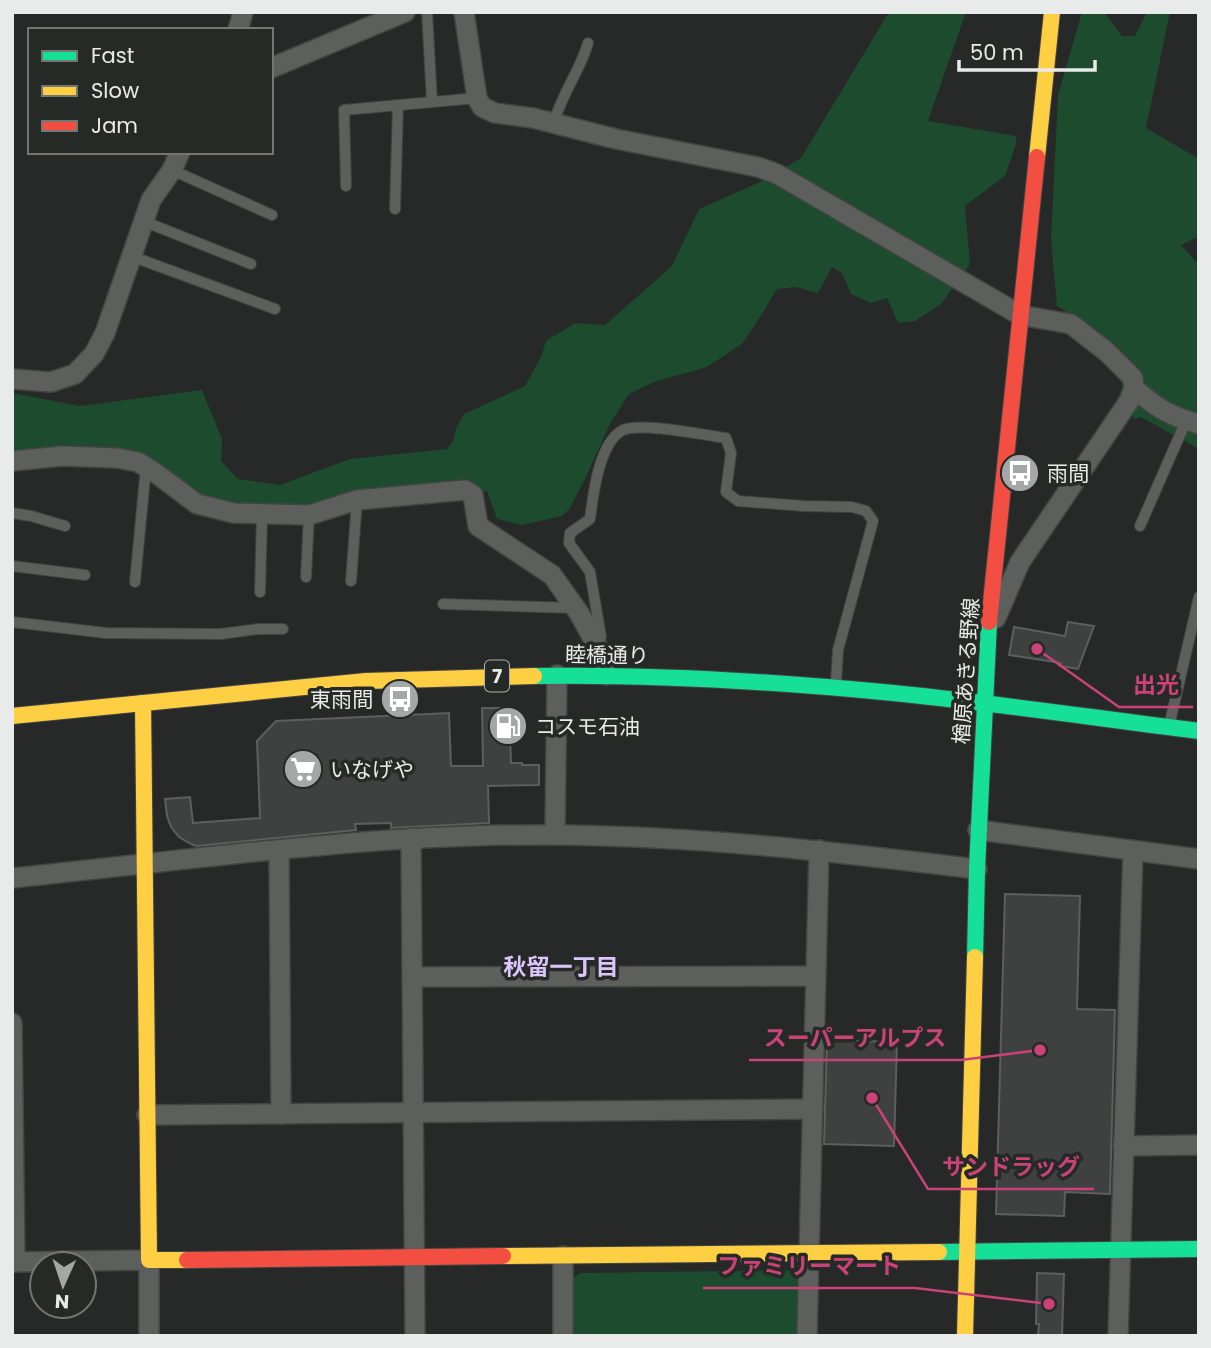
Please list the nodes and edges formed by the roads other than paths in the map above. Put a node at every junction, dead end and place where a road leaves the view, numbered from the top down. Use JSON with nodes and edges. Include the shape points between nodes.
{"nodes":[{"id":1,"x":405,"y":12,"type":"edge"},
{"id":2,"x":427,"y":12,"type":"edge"},
{"id":3,"x":464,"y":12,"type":"edge"},
{"id":4,"x":1052,"y":12,"type":"edge"},
{"id":5,"x":588,"y":43,"type":"dead end"},
{"id":6,"x":273,"y":67,"type":"edge"},
{"id":7,"x":477,"y":98,"type":"junction"},
{"id":8,"x":432,"y":102,"type":"junction"},
{"id":9,"x":398,"y":105,"type":"junction"},
{"id":10,"x":554,"y":124,"type":"junction"},
{"id":11,"x":176,"y":161,"type":"edge"},
{"id":12,"x":346,"y":186,"type":"dead end"},
{"id":13,"x":395,"y":209,"type":"dead end"},
{"id":14,"x":272,"y":215,"type":"dead end"},
{"id":15,"x":143,"y":221,"type":"junction"},
{"id":16,"x":131,"y":256,"type":"junction"},
{"id":17,"x":251,"y":264,"type":"dead end"},
{"id":18,"x":275,"y":309,"type":"dead end"},
{"id":19,"x":1020,"y":315,"type":"junction"},
{"id":20,"x":12,"y":379,"type":"edge"},
{"id":21,"x":1135,"y":388,"type":"junction"},
{"id":22,"x":1192,"y":423,"type":"edge"},
{"id":23,"x":12,"y":461,"type":"edge"},
{"id":24,"x":146,"y":467,"type":"junction"},
{"id":25,"x":357,"y":500,"type":"junction"},
{"id":26,"x":12,"y":513,"type":"edge"},
{"id":27,"x":262,"y":514,"type":"junction"},
{"id":28,"x":309,"y":516,"type":"junction"},
{"id":29,"x":65,"y":526,"type":"dead end"},
{"id":30,"x":1140,"y":526,"type":"dead end"},
{"id":31,"x":12,"y":566,"type":"edge"},
{"id":32,"x":85,"y":575,"type":"dead end"},
{"id":33,"x":306,"y":577,"type":"dead end"},
{"id":34,"x":351,"y":581,"type":"dead end"},
{"id":35,"x":135,"y":582,"type":"dead end"},
{"id":36,"x":260,"y":592,"type":"dead end"},
{"id":37,"x":1199,"y":597,"type":"edge"},
{"id":38,"x":443,"y":604,"type":"dead end"},
{"id":39,"x":575,"y":608,"type":"junction"},
{"id":40,"x":12,"y":622,"type":"edge"},
{"id":41,"x":283,"y":629,"type":"dead end"},
{"id":42,"x":987,"y":641,"type":"junction"},
{"id":43,"x":597,"y":646,"type":"junction"},
{"id":44,"x":557,"y":675,"type":"junction"},
{"id":45,"x":606,"y":675,"type":"junction"},
{"id":46,"x":836,"y":687,"type":"junction"},
{"id":47,"x":983,"y":702,"type":"junction"},
{"id":48,"x":144,"y":703,"type":"junction"},
{"id":49,"x":12,"y":716,"type":"edge"},
{"id":50,"x":1169,"y":726,"type":"junction"},
{"id":51,"x":1199,"y":730,"type":"edge"},
{"id":52,"x":978,"y":830,"type":"junction"},
{"id":53,"x":555,"y":835,"type":"junction"},
{"id":54,"x":411,"y":838,"type":"junction"},
{"id":55,"x":279,"y":850,"type":"junction"},
{"id":56,"x":819,"y":850,"type":"junction"},
{"id":57,"x":1133,"y":851,"type":"junction"},
{"id":58,"x":1199,"y":859,"type":"edge"},
{"id":59,"x":145,"y":864,"type":"junction"},
{"id":60,"x":977,"y":869,"type":"junction"},
{"id":61,"x":12,"y":878,"type":"edge"},
{"id":62,"x":815,"y":976,"type":"junction"},
{"id":63,"x":412,"y":977,"type":"junction"},
{"id":64,"x":12,"y":1023,"type":"edge"},
{"id":65,"x":813,"y":1109,"type":"junction"},
{"id":66,"x":413,"y":1113,"type":"junction"},
{"id":67,"x":281,"y":1114,"type":"junction"},
{"id":68,"x":147,"y":1115,"type":"junction"},
{"id":69,"x":13,"y":1135,"type":"edge"},
{"id":70,"x":1199,"y":1145,"type":"edge"},
{"id":71,"x":1124,"y":1146,"type":"junction"},
{"id":72,"x":1199,"y":1249,"type":"edge"},
{"id":73,"x":1120,"y":1250,"type":"junction"},
{"id":74,"x":968,"y":1252,"type":"junction"},
{"id":75,"x":810,"y":1254,"type":"junction"},
{"id":76,"x":563,"y":1256,"type":"junction"},
{"id":77,"x":414,"y":1258,"type":"junction"},
{"id":78,"x":149,"y":1260,"type":"junction"},
{"id":79,"x":14,"y":1262,"type":"edge"},
{"id":80,"x":149,"y":1336,"type":"edge"},
{"id":81,"x":415,"y":1336,"type":"edge"},
{"id":82,"x":563,"y":1336,"type":"edge"},
{"id":83,"x":807,"y":1336,"type":"edge"},
{"id":84,"x":964,"y":1336,"type":"edge"},
{"id":85,"x":1118,"y":1336,"type":"edge"}],
"edges":[{"from":1,"to":6,"type":"street"},
{"from":2,"to":8,"type":"lane"},
{"from":3,"to":7,"type":"street"},
{"from":4,"to":19,"type":"main road","name":"楢原あきる野線"},
{"from":5,"to":10,"type":"lane"},
{"from":7,"to":8,"type":"lane"},
{"from":7,"to":10,"type":"street","via":[[482,107],[495,113]]},
{"from":8,"to":9,"type":"lane"},
{"from":9,"to":12,"type":"lane","via":[[344,110]]},
{"from":9,"to":13,"type":"lane"},
{"from":10,"to":19,"type":"street","via":[[777,174]]},
{"from":11,"to":14,"type":"lane"},
{"from":11,"to":15,"type":"street"},
{"from":15,"to":16,"type":"street"},
{"from":15,"to":17,"type":"lane"},
{"from":16,"to":18,"type":"lane"},
{"from":16,"to":20,"type":"street","via":[[105,333],[94,354],[75,374],[51,382]]},
{"from":19,"to":21,"type":"street","via":[[1071,324],[1133,378]]},
{"from":19,"to":42,"type":"main road","name":"楢原あきる野線"},
{"from":21,"to":22,"type":"street","via":[[1154,406]]},
{"from":21,"to":42,"type":"street","via":[[1020,562]]},
{"from":22,"to":30,"type":"lane"},
{"from":23,"to":24,"type":"street","via":[[62,456],[117,458]]},
{"from":24,"to":27,"type":"street","via":[[197,503],[234,513]]},
{"from":24,"to":35,"type":"lane"},
{"from":25,"to":28,"type":"street"},
{"from":25,"to":34,"type":"lane"},
{"from":25,"to":39,"type":"street","via":[[465,490],[473,495],[478,526],[552,575]]},
{"from":26,"to":29,"type":"lane"},
{"from":27,"to":28,"type":"street"},
{"from":27,"to":36,"type":"lane"},
{"from":28,"to":33,"type":"lane"},
{"from":31,"to":32,"type":"lane"},
{"from":37,"to":50,"type":"lane"},
{"from":38,"to":39,"type":"lane"},
{"from":39,"to":43,"type":"street"},
{"from":40,"to":41,"type":"lane","via":[[106,633],[221,634]]},
{"from":42,"to":47,"type":"main road","name":"楢原あきる野線"},
{"from":43,"to":45,"type":"street"},
{"from":43,"to":46,"type":"lane","via":[[601,637],[590,572],[569,543],[570,533],[590,519],[607,447],[625,428],[726,438],[731,453],[726,492],[738,501],[852,506],[866,511],[873,521],[838,650]]},
{"from":44,"to":45,"type":"main road","name":"睦橋通り","number":"7"},
{"from":44,"to":48,"type":"main road","name":"睦橋通り","number":"7","via":[[366,681]]},
{"from":44,"to":53,"type":"street"},
{"from":45,"to":46,"type":"main road","name":"睦橋通り","number":"7"},
{"from":46,"to":47,"type":"main road","name":"睦橋通り","number":"7"},
{"from":47,"to":50,"type":"main road","name":"睦橋通り","number":"7"},
{"from":47,"to":52,"type":"main road","name":"楢原あきる野線"},
{"from":48,"to":49,"type":"main road","name":"睦橋通り","number":"7"},
{"from":48,"to":59,"type":"main road"},
{"from":50,"to":51,"type":"main road","name":"睦橋通り","number":"7"},
{"from":52,"to":57,"type":"street"},
{"from":52,"to":60,"type":"main road","name":"楢原あきる野線"},
{"from":53,"to":54,"type":"street"},
{"from":53,"to":56,"type":"street"},
{"from":54,"to":55,"type":"street"},
{"from":54,"to":63,"type":"street"},
{"from":55,"to":59,"type":"street"},
{"from":55,"to":67,"type":"street"},
{"from":56,"to":60,"type":"street"},
{"from":56,"to":62,"type":"street"},
{"from":57,"to":58,"type":"street"},
{"from":57,"to":71,"type":"street"},
{"from":59,"to":61,"type":"street"},
{"from":59,"to":68,"type":"main road"},
{"from":60,"to":74,"type":"main road","name":"楢原あきる野線"},
{"from":62,"to":63,"type":"street"},
{"from":62,"to":65,"type":"street"},
{"from":63,"to":66,"type":"street"},
{"from":64,"to":69,"type":"street"},
{"from":65,"to":66,"type":"street"},
{"from":65,"to":75,"type":"street"},
{"from":66,"to":67,"type":"street"},
{"from":66,"to":77,"type":"street"},
{"from":67,"to":68,"type":"street"},
{"from":68,"to":78,"type":"main road"},
{"from":69,"to":79,"type":"street"},
{"from":70,"to":71,"type":"street"},
{"from":71,"to":73,"type":"street"},
{"from":72,"to":73,"type":"main road"},
{"from":73,"to":74,"type":"main road"},
{"from":73,"to":85,"type":"street"},
{"from":74,"to":75,"type":"main road"},
{"from":74,"to":84,"type":"main road","name":"楢原あきる野線"},
{"from":75,"to":76,"type":"main road"},
{"from":75,"to":83,"type":"street"},
{"from":76,"to":77,"type":"main road"},
{"from":76,"to":82,"type":"street"},
{"from":77,"to":78,"type":"main road"},
{"from":77,"to":81,"type":"street"},
{"from":78,"to":79,"type":"street"},
{"from":78,"to":80,"type":"street"}]}
